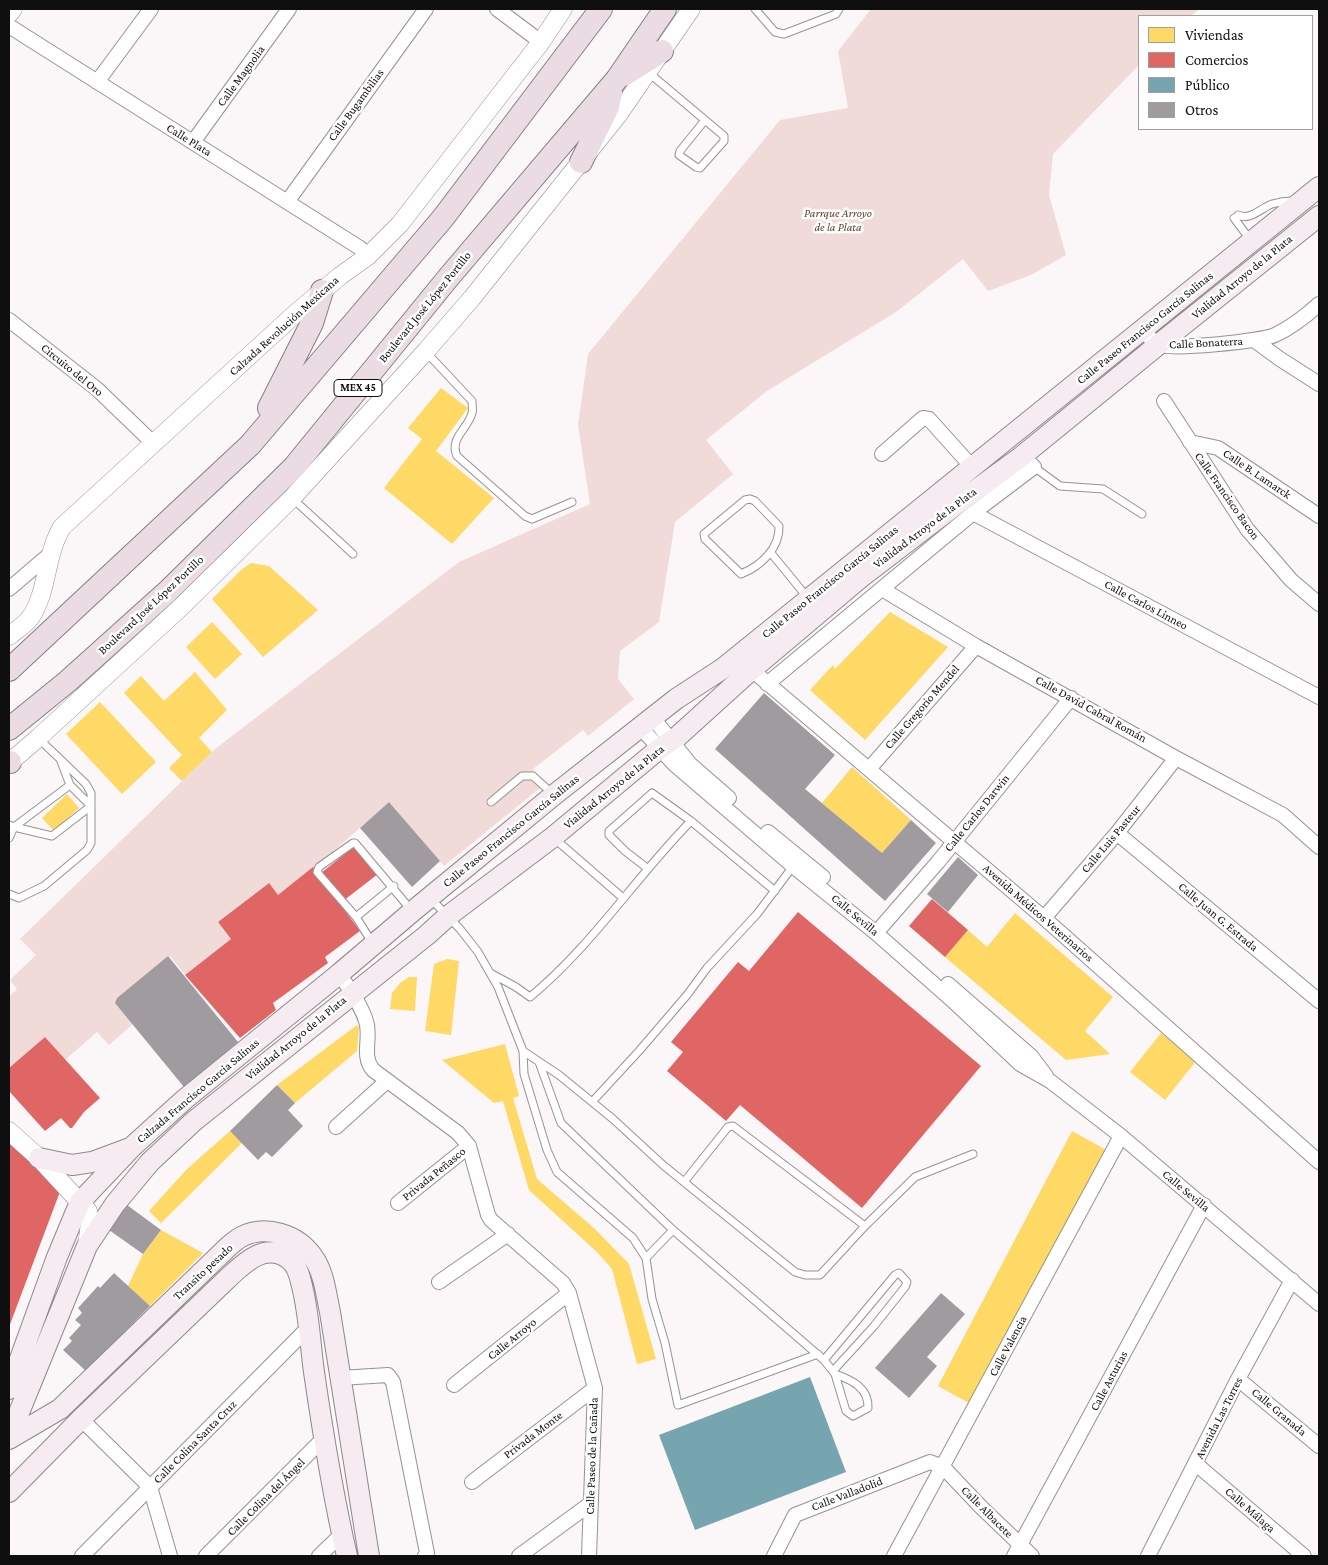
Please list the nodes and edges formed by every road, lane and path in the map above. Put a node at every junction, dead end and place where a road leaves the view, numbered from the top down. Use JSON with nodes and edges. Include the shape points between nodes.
{"nodes":[{"id":1,"x":12,"y":9,"type":"edge"},
{"id":2,"x":151,"y":9,"type":"edge"},
{"id":3,"x":289,"y":9,"type":"edge"},
{"id":4,"x":426,"y":9,"type":"edge"},
{"id":5,"x":497,"y":9,"type":"edge"},
{"id":6,"x":563,"y":9,"type":"edge"},
{"id":7,"x":601,"y":9,"type":"edge"},
{"id":8,"x":665,"y":9,"type":"edge"},
{"id":9,"x":691,"y":9,"type":"edge"},
{"id":10,"x":755,"y":9,"type":"edge"},
{"id":11,"x":839,"y":9,"type":"edge"},
{"id":12,"x":9,"y":14,"type":"edge"},
{"id":13,"x":9,"y":26,"type":"edge"},
{"id":14,"x":541,"y":42,"type":"junction"},
{"id":15,"x":662,"y":51,"type":"junction"},
{"id":16,"x":648,"y":72,"type":"junction"},
{"id":17,"x":615,"y":81,"type":"junction"},
{"id":18,"x":97,"y":82,"type":"junction"},
{"id":19,"x":705,"y":120,"type":"junction"},
{"id":20,"x":193,"y":142,"type":"junction"},
{"id":21,"x":581,"y":162,"type":"junction"},
{"id":22,"x":1319,"y":187,"type":"edge"},
{"id":23,"x":1303,"y":200,"type":"junction"},
{"id":24,"x":286,"y":202,"type":"junction"},
{"id":25,"x":1319,"y":216,"type":"edge"},
{"id":26,"x":1251,"y":242,"type":"junction"},
{"id":27,"x":368,"y":256,"type":"junction"},
{"id":28,"x":322,"y":291,"type":"junction"},
{"id":29,"x":1319,"y":304,"type":"edge"},
{"id":30,"x":9,"y":320,"type":"edge"},
{"id":31,"x":1144,"y":330,"type":"junction"},
{"id":32,"x":1254,"y":340,"type":"junction"},
{"id":33,"x":1158,"y":345,"type":"junction"},
{"id":34,"x":426,"y":351,"type":"junction"},
{"id":35,"x":1319,"y":384,"type":"edge"},
{"id":36,"x":1164,"y":401,"type":"dead end"},
{"id":37,"x":1190,"y":442,"type":"junction"},
{"id":38,"x":154,"y":444,"type":"junction"},
{"id":39,"x":250,"y":445,"type":"junction"},
{"id":40,"x":882,"y":454,"type":"dead end"},
{"id":41,"x":1028,"y":461,"type":"junction"},
{"id":42,"x":973,"y":468,"type":"junction"},
{"id":43,"x":292,"y":498,"type":"junction"},
{"id":44,"x":572,"y":502,"type":"dead end"},
{"id":45,"x":973,"y":513,"type":"junction"},
{"id":46,"x":1142,"y":514,"type":"dead end"},
{"id":47,"x":1319,"y":516,"type":"edge"},
{"id":48,"x":771,"y":553,"type":"junction"},
{"id":49,"x":50,"y":554,"type":"junction"},
{"id":50,"x":353,"y":554,"type":"dead end"},
{"id":51,"x":9,"y":589,"type":"edge"},
{"id":52,"x":882,"y":589,"type":"junction"},
{"id":53,"x":1319,"y":604,"type":"edge"},
{"id":54,"x":814,"y":606,"type":"junction"},
{"id":55,"x":9,"y":636,"type":"edge"},
{"id":56,"x":976,"y":646,"type":"junction"},
{"id":57,"x":744,"y":663,"type":"junction"},
{"id":58,"x":9,"y":670,"type":"edge"},
{"id":59,"x":767,"y":684,"type":"junction"},
{"id":60,"x":1319,"y":697,"type":"edge"},
{"id":61,"x":1071,"y":698,"type":"junction"},
{"id":62,"x":646,"y":722,"type":"junction"},
{"id":63,"x":9,"y":729,"type":"edge"},
{"id":64,"x":38,"y":738,"type":"junction"},
{"id":65,"x":666,"y":745,"type":"junction"},
{"id":66,"x":1176,"y":758,"type":"junction"},
{"id":67,"x":60,"y":759,"type":"junction"},
{"id":68,"x":9,"y":762,"type":"edge"},
{"id":69,"x":869,"y":769,"type":"junction"},
{"id":70,"x":70,"y":785,"type":"junction"},
{"id":71,"x":554,"y":795,"type":"junction"},
{"id":72,"x":491,"y":802,"type":"dead end"},
{"id":73,"x":90,"y":806,"type":"junction"},
{"id":74,"x":691,"y":821,"type":"junction"},
{"id":75,"x":11,"y":826,"type":"edge"},
{"id":76,"x":1117,"y":833,"type":"junction"},
{"id":77,"x":553,"y":837,"type":"junction"},
{"id":78,"x":9,"y":838,"type":"edge"},
{"id":79,"x":954,"y":841,"type":"junction"},
{"id":80,"x":1319,"y":847,"type":"edge"},
{"id":81,"x":797,"y":862,"type":"junction"},
{"id":82,"x":647,"y":868,"type":"junction"},
{"id":83,"x":394,"y":886,"type":"junction"},
{"id":84,"x":775,"y":891,"type":"junction"},
{"id":85,"x":9,"y":894,"type":"edge"},
{"id":86,"x":430,"y":898,"type":"junction"},
{"id":87,"x":623,"y":898,"type":"junction"},
{"id":88,"x":413,"y":911,"type":"junction"},
{"id":89,"x":448,"y":916,"type":"junction"},
{"id":90,"x":356,"y":917,"type":"junction"},
{"id":91,"x":1044,"y":918,"type":"junction"},
{"id":92,"x":879,"y":929,"type":"junction"},
{"id":93,"x":373,"y":944,"type":"junction"},
{"id":94,"x":339,"y":974,"type":"junction"},
{"id":95,"x":492,"y":974,"type":"junction"},
{"id":96,"x":353,"y":993,"type":"junction"},
{"id":97,"x":1319,"y":1001,"type":"edge"},
{"id":98,"x":523,"y":1052,"type":"junction"},
{"id":99,"x":538,"y":1062,"type":"junction"},
{"id":100,"x":387,"y":1081,"type":"junction"},
{"id":101,"x":592,"y":1102,"type":"junction"},
{"id":102,"x":336,"y":1127,"type":"dead end"},
{"id":103,"x":9,"y":1131,"type":"edge"},
{"id":104,"x":1121,"y":1136,"type":"junction"},
{"id":105,"x":133,"y":1146,"type":"junction"},
{"id":106,"x":469,"y":1146,"type":"junction"},
{"id":107,"x":973,"y":1154,"type":"dead end"},
{"id":108,"x":39,"y":1158,"type":"junction"},
{"id":109,"x":1319,"y":1162,"type":"edge"},
{"id":110,"x":684,"y":1182,"type":"junction"},
{"id":111,"x":80,"y":1202,"type":"junction"},
{"id":112,"x":398,"y":1203,"type":"dead end"},
{"id":113,"x":1204,"y":1205,"type":"junction"},
{"id":114,"x":865,"y":1226,"type":"junction"},
{"id":115,"x":674,"y":1230,"type":"junction"},
{"id":116,"x":508,"y":1234,"type":"junction"},
{"id":117,"x":87,"y":1246,"type":"junction"},
{"id":118,"x":646,"y":1258,"type":"junction"},
{"id":119,"x":1292,"y":1280,"type":"junction"},
{"id":120,"x":439,"y":1282,"type":"dead end"},
{"id":121,"x":569,"y":1293,"type":"junction"},
{"id":122,"x":1319,"y":1304,"type":"edge"},
{"id":123,"x":308,"y":1328,"type":"junction"},
{"id":124,"x":848,"y":1332,"type":"junction"},
{"id":125,"x":859,"y":1342,"type":"junction"},
{"id":126,"x":818,"y":1354,"type":"junction"},
{"id":127,"x":824,"y":1360,"type":"junction"},
{"id":128,"x":834,"y":1372,"type":"junction"},
{"id":129,"x":340,"y":1378,"type":"junction"},
{"id":130,"x":1238,"y":1378,"type":"junction"},
{"id":131,"x":454,"y":1385,"type":"dead end"},
{"id":132,"x":30,"y":1387,"type":"junction"},
{"id":133,"x":595,"y":1388,"type":"junction"},
{"id":134,"x":9,"y":1389,"type":"edge"},
{"id":135,"x":60,"y":1409,"type":"junction"},
{"id":136,"x":81,"y":1419,"type":"junction"},
{"id":137,"x":325,"y":1437,"type":"junction"},
{"id":138,"x":9,"y":1438,"type":"edge"},
{"id":139,"x":1319,"y":1446,"type":"edge"},
{"id":140,"x":1196,"y":1464,"type":"junction"},
{"id":141,"x":942,"y":1466,"type":"junction"},
{"id":142,"x":472,"y":1482,"type":"dead end"},
{"id":143,"x":150,"y":1487,"type":"junction"},
{"id":144,"x":9,"y":1492,"type":"edge"},
{"id":145,"x":590,"y":1504,"type":"junction"},
{"id":146,"x":342,"y":1534,"type":"junction"},
{"id":147,"x":1017,"y":1550,"type":"edge"},
{"id":148,"x":82,"y":1556,"type":"edge"},
{"id":149,"x":170,"y":1556,"type":"edge"},
{"id":150,"x":206,"y":1556,"type":"edge"},
{"id":151,"x":319,"y":1556,"type":"edge"},
{"id":152,"x":347,"y":1556,"type":"edge"},
{"id":153,"x":369,"y":1556,"type":"edge"},
{"id":154,"x":426,"y":1556,"type":"edge"},
{"id":155,"x":519,"y":1556,"type":"edge"},
{"id":156,"x":589,"y":1556,"type":"edge"},
{"id":157,"x":774,"y":1556,"type":"edge"},
{"id":158,"x":894,"y":1556,"type":"edge"},
{"id":159,"x":1032,"y":1556,"type":"edge"},
{"id":160,"x":1148,"y":1556,"type":"edge"},
{"id":161,"x":1304,"y":1556,"type":"edge"}],
"edges":[{"from":1,"to":12,"type":"street"},
{"from":2,"to":18,"type":"street"},
{"from":3,"to":20,"type":"street","name":"Calle Magnolia"},
{"from":4,"to":24,"type":"street","name":"Calle Bugambilias"},
{"from":5,"to":14,"type":"street"},
{"from":6,"to":14,"type":"street","name":"Calzada Revolución Mexicana"},
{"from":7,"to":39,"type":"main road","via":[[443,218]]},
{"from":8,"to":17,"type":"main road","name":"Boulevard José López Portillo","number":"MEX 45"},
{"from":9,"to":15,"type":"street"},
{"from":10,"to":11,"type":"lane","via":[[775,32],[784,34],[836,14]]},
{"from":13,"to":18,"type":"street","name":"Calle Plata"},
{"from":14,"to":27,"type":"street","name":"Calzada Revolución Mexicana","via":[[400,224]]},
{"from":15,"to":16,"type":"street"},
{"from":15,"to":17,"type":"main road"},
{"from":16,"to":19,"type":"lane"},
{"from":16,"to":21,"type":"street"},
{"from":17,"to":21,"type":"main road","via":[[608,107]]},
{"from":17,"to":63,"type":"main road","name":"Boulevard José López Portillo","number":"MEX 45","via":[[294,466],[167,592]]},
{"from":18,"to":20,"type":"street","name":"Calle Plata"},
{"from":19,"to":19,"type":"lane","via":[[724,136],[724,141],[700,168],[679,154]]},
{"from":20,"to":24,"type":"street","name":"Calle Plata"},
{"from":21,"to":34,"type":"street"},
{"from":22,"to":23,"type":"main road","name":"Calle Paseo Francisco García Salinas"},
{"from":23,"to":26,"type":"main road","name":"Calle Paseo Francisco García Salinas"},
{"from":23,"to":26,"type":"lane","via":[[1273,204],[1249,216],[1236,216]]},
{"from":24,"to":27,"type":"street","name":"Calle Plata"},
{"from":25,"to":33,"type":"main road","name":"Vialidad Arroyo de la Plata"},
{"from":26,"to":31,"type":"main road","name":"Calle Paseo Francisco García Salinas"},
{"from":27,"to":28,"type":"street","name":"Calzada Revolución Mexicana"},
{"from":28,"to":38,"type":"street","name":"Calzada Revolución Mexicana"},
{"from":28,"to":39,"type":"main road","via":[[308,332]]},
{"from":29,"to":32,"type":"street","name":"Calle Bonaterra","via":[[1274,335]]},
{"from":30,"to":38,"type":"street","name":"Circuito del Oro","via":[[97,388]]},
{"from":31,"to":33,"type":"street"},
{"from":31,"to":42,"type":"main road","name":"Calle Paseo Francisco García Salinas"},
{"from":32,"to":33,"type":"street","name":"Calle Bonaterra","via":[[1175,347]]},
{"from":32,"to":35,"type":"street","name":"Calle Bonaterra"},
{"from":33,"to":41,"type":"main road","name":"Vialidad Arroyo de la Plata"},
{"from":34,"to":43,"type":"street"},
{"from":34,"to":44,"type":"lane","via":[[472,401],[472,413],[455,443],[457,456],[532,519]]},
{"from":36,"to":37,"type":"street","name":"Calle Francisco Bacon"},
{"from":37,"to":47,"type":"street","name":"Calle B. Lamarck","via":[[1218,448]]},
{"from":37,"to":53,"type":"street","name":"Calle Francisco Bacon","via":[[1247,529],[1291,580]]},
{"from":38,"to":49,"type":"street","name":"Calzada Revolución Mexicana","via":[[69,519],[55,538]]},
{"from":39,"to":58,"type":"main road"},
{"from":40,"to":42,"type":"street","via":[[926,418]]},
{"from":41,"to":45,"type":"street"},
{"from":41,"to":46,"type":"lane","via":[[1060,486],[1103,489]]},
{"from":41,"to":54,"type":"main road","name":"Vialidad Arroyo de la Plata","via":[[860,578]]},
{"from":42,"to":54,"type":"main road","name":"Calle Paseo Francisco García Salinas"},
{"from":43,"to":50,"type":"lane"},
{"from":43,"to":64,"type":"street","via":[[180,608]]},
{"from":45,"to":52,"type":"street"},
{"from":45,"to":60,"type":"street","name":"Calle Carlos Linneo"},
{"from":48,"to":48,"type":"lane","via":[[741,574],[705,539],[704,534],[750,499],[779,526],[780,533]]},
{"from":48,"to":54,"type":"lane"},
{"from":49,"to":51,"type":"street"},
{"from":49,"to":55,"type":"street","name":"Calzada Revolución Mexicana","via":[[39,601],[29,620]]},
{"from":52,"to":56,"type":"street","name":"Calle David Cabral Román"},
{"from":52,"to":59,"type":"street"},
{"from":54,"to":57,"type":"main road","name":"Vialidad Arroyo de la Plata"},
{"from":56,"to":61,"type":"street","name":"Calle David Cabral Román"},
{"from":56,"to":69,"type":"street","name":"Calle Gregorio Mendel"},
{"from":57,"to":59,"type":"street","name":"Avenida Médicos Veterinarios"},
{"from":57,"to":62,"type":"main road","name":"Calle Paseo Francisco García Salinas","via":[[722,669]]},
{"from":57,"to":65,"type":"main road","name":"Vialidad Arroyo de la Plata"},
{"from":59,"to":69,"type":"street","name":"Avenida Médicos Veterinarios"},
{"from":61,"to":66,"type":"street","name":"Calle David Cabral Román"},
{"from":61,"to":79,"type":"street","name":"Calle Carlos Darwin"},
{"from":62,"to":65,"type":"street","name":"Calle Sevilla"},
{"from":62,"to":71,"type":"main road","name":"Calle Paseo Francisco García Salinas"},
{"from":64,"to":67,"type":"lane"},
{"from":64,"to":68,"type":"street"},
{"from":65,"to":77,"type":"main road","name":"Vialidad Arroyo de la Plata"},
{"from":65,"to":81,"type":"street","name":"Calle Sevilla","via":[[675,765]]},
{"from":66,"to":76,"type":"street","name":"Calle Luis Pasteur"},
{"from":66,"to":80,"type":"street","name":"Calle David Cabral Román","via":[[1283,815]]},
{"from":67,"to":70,"type":"lane"},
{"from":67,"to":73,"type":"lane","via":[[86,784]]},
{"from":69,"to":79,"type":"street","name":"Avenida Médicos Veterinarios"},
{"from":70,"to":73,"type":"lane"},
{"from":70,"to":75,"type":"lane"},
{"from":71,"to":72,"type":"lane","via":[[533,776],[522,776]]},
{"from":71,"to":86,"type":"main road","name":"Calle Paseo Francisco García Salinas"},
{"from":73,"to":75,"type":"lane","via":[[52,836]]},
{"from":73,"to":85,"type":"lane","via":[[91,843],[87,850],[44,886],[19,898]]},
{"from":74,"to":82,"type":"lane"},
{"from":74,"to":82,"type":"lane","via":[[652,793],[609,831],[625,851]]},
{"from":74,"to":84,"type":"lane"},
{"from":75,"to":78,"type":"lane"},
{"from":76,"to":91,"type":"street","name":"Calle Luis Pasteur"},
{"from":76,"to":97,"type":"street","name":"Calle Juan G. Estrada"},
{"from":77,"to":87,"type":"lane"},
{"from":77,"to":89,"type":"main road","name":"Vialidad Arroyo de la Plata"},
{"from":79,"to":91,"type":"street","name":"Avenida Médicos Veterinarios"},
{"from":79,"to":92,"type":"street","name":"Calle Carlos Darwin"},
{"from":81,"to":84,"type":"lane"},
{"from":81,"to":92,"type":"street","name":"Calle Sevilla"},
{"from":82,"to":87,"type":"lane"},
{"from":83,"to":88,"type":"lane"},
{"from":83,"to":90,"type":"lane"},
{"from":83,"to":90,"type":"lane","via":[[355,843],[319,867],[317,872]]},
{"from":84,"to":101,"type":"lane","via":[[640,1051]]},
{"from":86,"to":88,"type":"main road","name":"Calle Paseo Francisco García Salinas"},
{"from":86,"to":89,"type":"lane"},
{"from":87,"to":95,"type":"lane","via":[[602,925],[530,997]]},
{"from":88,"to":93,"type":"main road","name":"Calle Paseo Francisco García Salinas"},
{"from":89,"to":95,"type":"lane"},
{"from":89,"to":96,"type":"main road","name":"Vialidad Arroyo de la Plata"},
{"from":90,"to":93,"type":"lane"},
{"from":91,"to":109,"type":"street","name":"Avenida Médicos Veterinarios"},
{"from":92,"to":104,"type":"street","name":"Calle Sevilla","via":[[1031,1056],[1050,1081]]},
{"from":93,"to":94,"type":"main road","name":"Calle Paseo Francisco García Salinas"},
{"from":94,"to":96,"type":"street","name":"Calle Paseo de la Cañada"},
{"from":94,"to":105,"type":"main road","name":"Calzada Francisco Garcia Salinas","via":[[185,1098]]},
{"from":95,"to":98,"type":"lane"},
{"from":96,"to":100,"type":"street","name":"Calle Paseo de la Cañada","via":[[367,1025],[367,1063]]},
{"from":96,"to":117,"type":"main road","name":"Vialidad Arroyo de la Plata","via":[[194,1121],[150,1162],[115,1204]]},
{"from":98,"to":99,"type":"lane"},
{"from":98,"to":118,"type":"lane","via":[[524,1074],[557,1172],[633,1238]]},
{"from":99,"to":101,"type":"lane"},
{"from":99,"to":115,"type":"lane","via":[[561,1122]]},
{"from":100,"to":102,"type":"street"},
{"from":100,"to":106,"type":"street","name":"Calle Paseo de la Cañada","via":[[458,1133]]},
{"from":101,"to":110,"type":"lane"},
{"from":103,"to":108,"type":"street"},
{"from":104,"to":113,"type":"street","name":"Calle Sevilla"},
{"from":104,"to":141,"type":"street","name":"Calle Valencia"},
{"from":105,"to":108,"type":"main road","via":[[85,1163]]},
{"from":105,"to":111,"type":"main road","name":"Calzada Francisco Garcia Salinas"},
{"from":106,"to":112,"type":"street","name":"Privada Peñasco"},
{"from":106,"to":116,"type":"street","name":"Calle Paseo de la Cañada","via":[[488,1215]]},
{"from":107,"to":114,"type":"lane","via":[[915,1177]]},
{"from":108,"to":111,"type":"street"},
{"from":110,"to":114,"type":"lane","via":[[795,1272],[805,1275],[820,1275]]},
{"from":110,"to":114,"type":"lane","via":[[728,1127],[733,1126]]},
{"from":111,"to":117,"type":"street","via":[[88,1212],[90,1223]]},
{"from":111,"to":134,"type":"main road","name":"Calzada Francisco Garcia Salinas"},
{"from":113,"to":119,"type":"street","name":"Calle Sevilla"},
{"from":113,"to":147,"type":"street","name":"Calle Asturias"},
{"from":115,"to":118,"type":"lane"},
{"from":115,"to":126,"type":"lane"},
{"from":116,"to":120,"type":"street"},
{"from":116,"to":121,"type":"street","name":"Calle Paseo de la Cañada","via":[[563,1283]]},
{"from":117,"to":132,"type":"main road","name":"Vialidad Arroyo de la Plata"},
{"from":118,"to":126,"type":"lane","via":[[652,1299],[678,1405]]},
{"from":119,"to":122,"type":"street","name":"Calle Sevilla"},
{"from":119,"to":130,"type":"street","name":"Avenida Las Torres"},
{"from":121,"to":131,"type":"street","name":"Calle Arroyo"},
{"from":121,"to":133,"type":"street","name":"Calle Paseo de la Cañada"},
{"from":123,"to":136,"type":"main road","name":"Transito pesado","via":[[301,1282],[294,1264],[277,1253],[258,1254],[227,1279]]},
{"from":123,"to":137,"type":"main road","name":"Transito pesado"},
{"from":123,"to":143,"type":"street","name":"Calle Colina Santa Cruz"},
{"from":124,"to":125,"type":"lane"},
{"from":124,"to":125,"type":"lane","via":[[899,1274],[907,1282],[905,1287]]},
{"from":124,"to":127,"type":"lane"},
{"from":125,"to":128,"type":"lane"},
{"from":126,"to":127,"type":"lane"},
{"from":127,"to":128,"type":"lane"},
{"from":128,"to":128,"type":"lane","via":[[846,1411],[853,1416],[868,1408],[868,1399],[860,1387]]},
{"from":129,"to":135,"type":"main road","name":"Transito pesado","via":[[330,1312],[314,1258],[304,1246],[282,1234],[252,1233],[229,1246]]},
{"from":129,"to":153,"type":"main road","name":"Transito pesado"},
{"from":129,"to":154,"type":"street","via":[[388,1375],[393,1382]]},
{"from":130,"to":139,"type":"street","name":"Calle Granada"},
{"from":130,"to":140,"type":"street","name":"Avenida Las Torres"},
{"from":132,"to":135,"type":"main road","via":[[38,1402]]},
{"from":132,"to":138,"type":"main road","name":"Vialidad Arroyo de la Plata"},
{"from":133,"to":142,"type":"street","name":"Privada Monte"},
{"from":133,"to":145,"type":"street","name":"Calle Paseo de la Cañada"},
{"from":135,"to":138,"type":"main road","name":"Transito pesado"},
{"from":136,"to":143,"type":"street"},
{"from":136,"to":144,"type":"main road","name":"Transito pesado"},
{"from":137,"to":146,"type":"main road","name":"Transito pesado"},
{"from":137,"to":150,"type":"street","name":"Calle Colina del Ángel"},
{"from":140,"to":160,"type":"street","name":"Avenida Las Torres"},
{"from":140,"to":161,"type":"street","name":"Calle Málaga"},
{"from":141,"to":147,"type":"street","name":"Calle Albacete"},
{"from":141,"to":157,"type":"street","name":"Calle Valladolid","via":[[930,1462],[795,1514]]},
{"from":141,"to":158,"type":"street","name":"Calle Valencia"},
{"from":143,"to":148,"type":"street","name":"Calle Colina Santa Cruz"},
{"from":143,"to":149,"type":"street"},
{"from":145,"to":155,"type":"street"},
{"from":145,"to":156,"type":"street","name":"Calle Paseo de la Cañada"},
{"from":146,"to":151,"type":"street"},
{"from":146,"to":152,"type":"main road","name":"Transito pesado"},
{"from":147,"to":159,"type":"street","name":"Calle Albacete"}]}
